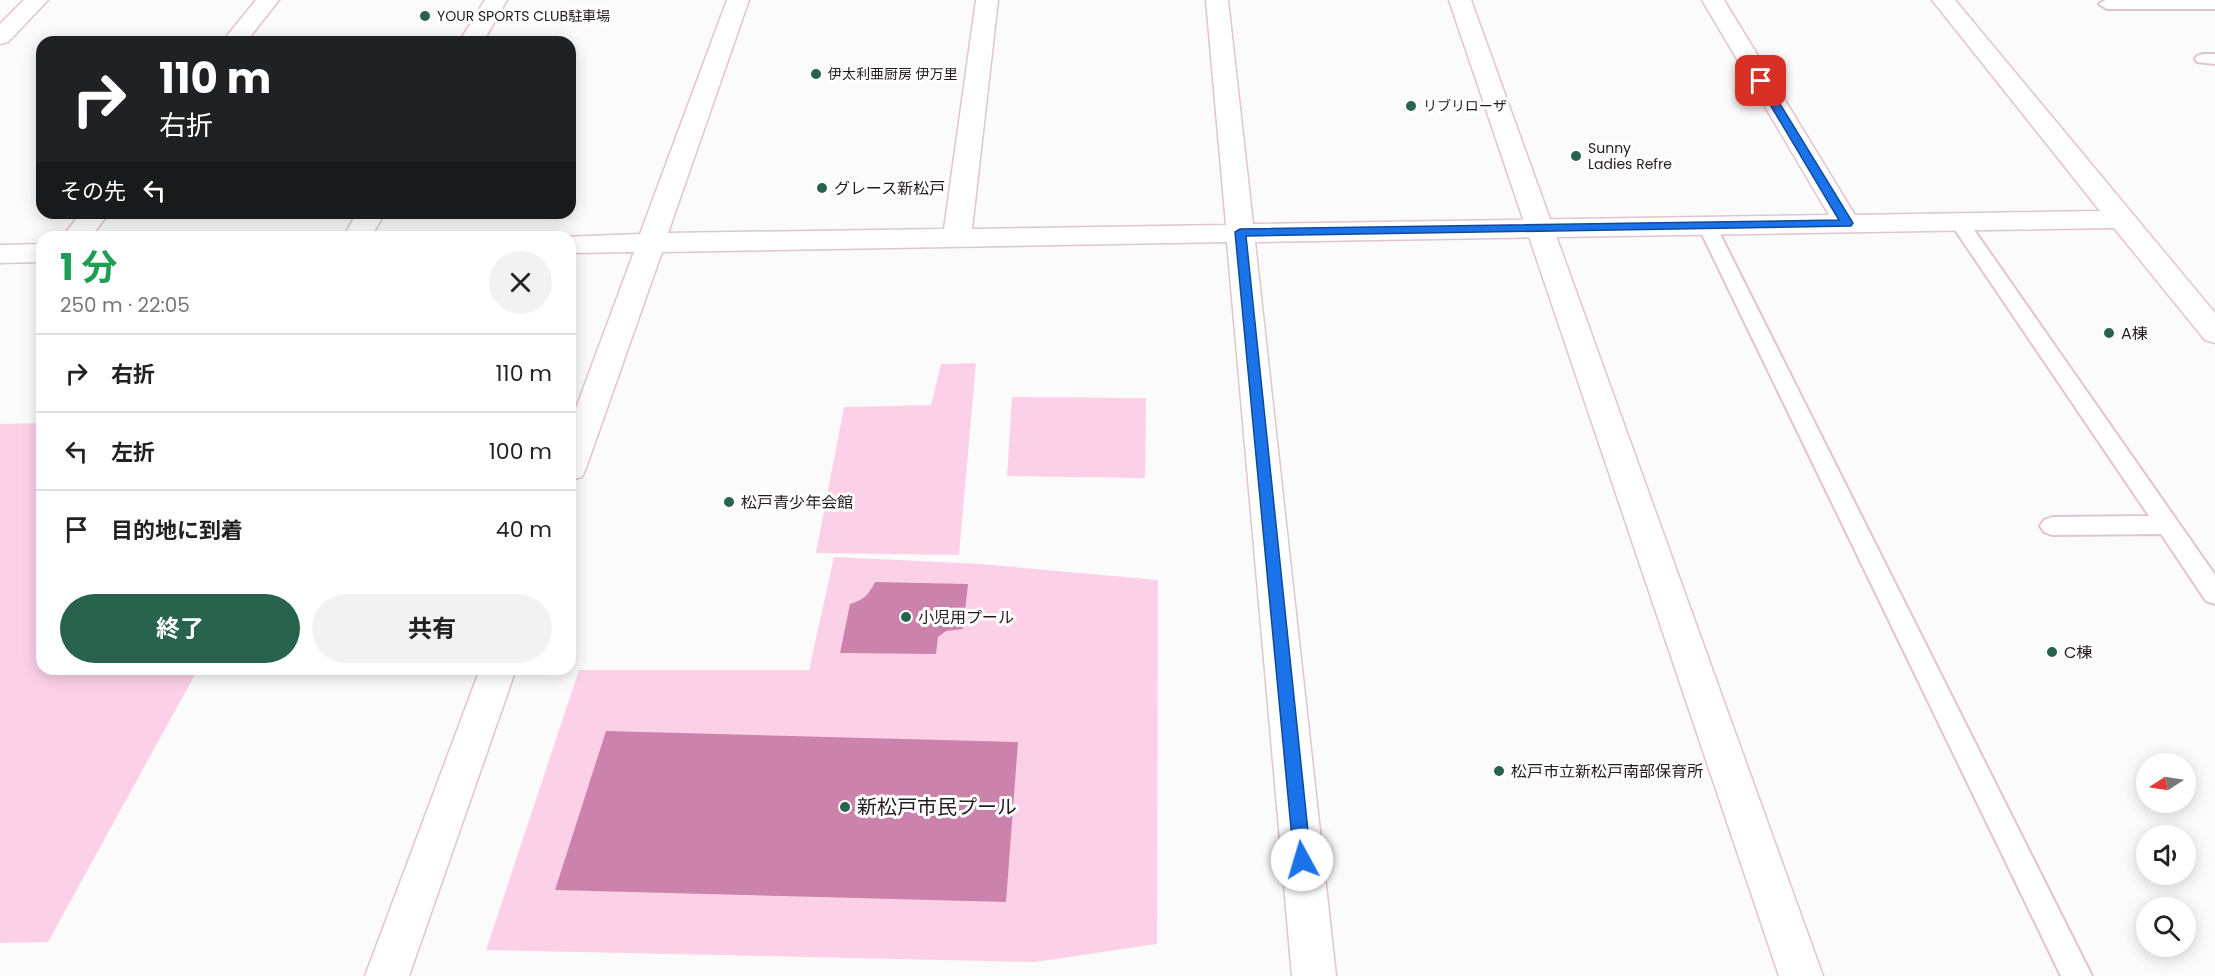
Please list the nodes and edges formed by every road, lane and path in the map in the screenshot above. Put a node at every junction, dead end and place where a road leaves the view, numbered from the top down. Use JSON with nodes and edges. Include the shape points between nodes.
{"nodes":[{"id":1,"x":37,"y":0,"type":"edge"},
{"id":2,"x":268,"y":0,"type":"edge"},
{"id":3,"x":496,"y":0,"type":"edge"},
{"id":4,"x":738,"y":0,"type":"edge"},
{"id":5,"x":987,"y":0,"type":"edge"},
{"id":6,"x":1217,"y":0,"type":"edge"},
{"id":7,"x":1460,"y":0,"type":"edge"},
{"id":8,"x":1713,"y":0,"type":"edge"},
{"id":9,"x":1943,"y":0,"type":"edge"},
{"id":10,"x":2107,"y":4,"type":"dead end"},
{"id":11,"x":2215,"y":4,"type":"edge"},
{"id":12,"x":239,"y":36,"type":"edge"},
{"id":13,"x":475,"y":36,"type":"edge"},
{"id":14,"x":0,"y":37,"type":"edge"},
{"id":15,"x":90,"y":219,"type":"edge"},
{"id":16,"x":2122,"y":219,"type":"junction"},
{"id":17,"x":1958,"y":221,"type":"junction"},
{"id":18,"x":1847,"y":223,"type":"junction"},
{"id":19,"x":1707,"y":226,"type":"junction"},
{"id":20,"x":1539,"y":229,"type":"junction"},
{"id":21,"x":80,"y":231,"type":"edge"},
{"id":22,"x":1240,"y":232,"type":"junction"},
{"id":23,"x":957,"y":238,"type":"junction"},
{"id":24,"x":651,"y":243,"type":"junction"},
{"id":25,"x":576,"y":244,"type":"edge"},
{"id":26,"x":36,"y":253,"type":"edge"},
{"id":27,"x":0,"y":254,"type":"edge"},
{"id":28,"x":2215,"y":333,"type":"edge"},
{"id":29,"x":576,"y":451,"type":"edge"},
{"id":30,"x":2167,"y":525,"type":"junction"},
{"id":31,"x":2052,"y":526,"type":"dead end"},
{"id":32,"x":2215,"y":594,"type":"edge"},
{"id":33,"x":496,"y":675,"type":"edge"},
{"id":34,"x":387,"y":976,"type":"edge"},
{"id":35,"x":1314,"y":976,"type":"edge"},
{"id":36,"x":1801,"y":976,"type":"edge"},
{"id":37,"x":2077,"y":976,"type":"edge"}],
"edges":[{"from":1,"to":14,"type":"street"},
{"from":2,"to":12,"type":"street"},
{"from":3,"to":13,"type":"street"},
{"from":4,"to":24,"type":"street"},
{"from":5,"to":23,"type":"street"},
{"from":6,"to":22,"type":"street"},
{"from":7,"to":20,"type":"street"},
{"from":8,"to":18,"type":"street"},
{"from":9,"to":16,"type":"street"},
{"from":10,"to":11,"type":"lane"},
{"from":15,"to":21,"type":"street"},
{"from":16,"to":17,"type":"street"},
{"from":16,"to":28,"type":"street"},
{"from":17,"to":18,"type":"street"},
{"from":17,"to":30,"type":"lane"},
{"from":18,"to":19,"type":"street"},
{"from":19,"to":20,"type":"street"},
{"from":19,"to":37,"type":"lane"},
{"from":20,"to":22,"type":"street"},
{"from":20,"to":36,"type":"street"},
{"from":22,"to":23,"type":"street"},
{"from":22,"to":35,"type":"street"},
{"from":23,"to":24,"type":"street"},
{"from":24,"to":25,"type":"street"},
{"from":24,"to":29,"type":"street"},
{"from":26,"to":27,"type":"street"},
{"from":30,"to":31,"type":"lane"},
{"from":30,"to":32,"type":"lane"},
{"from":33,"to":34,"type":"street"}]}
